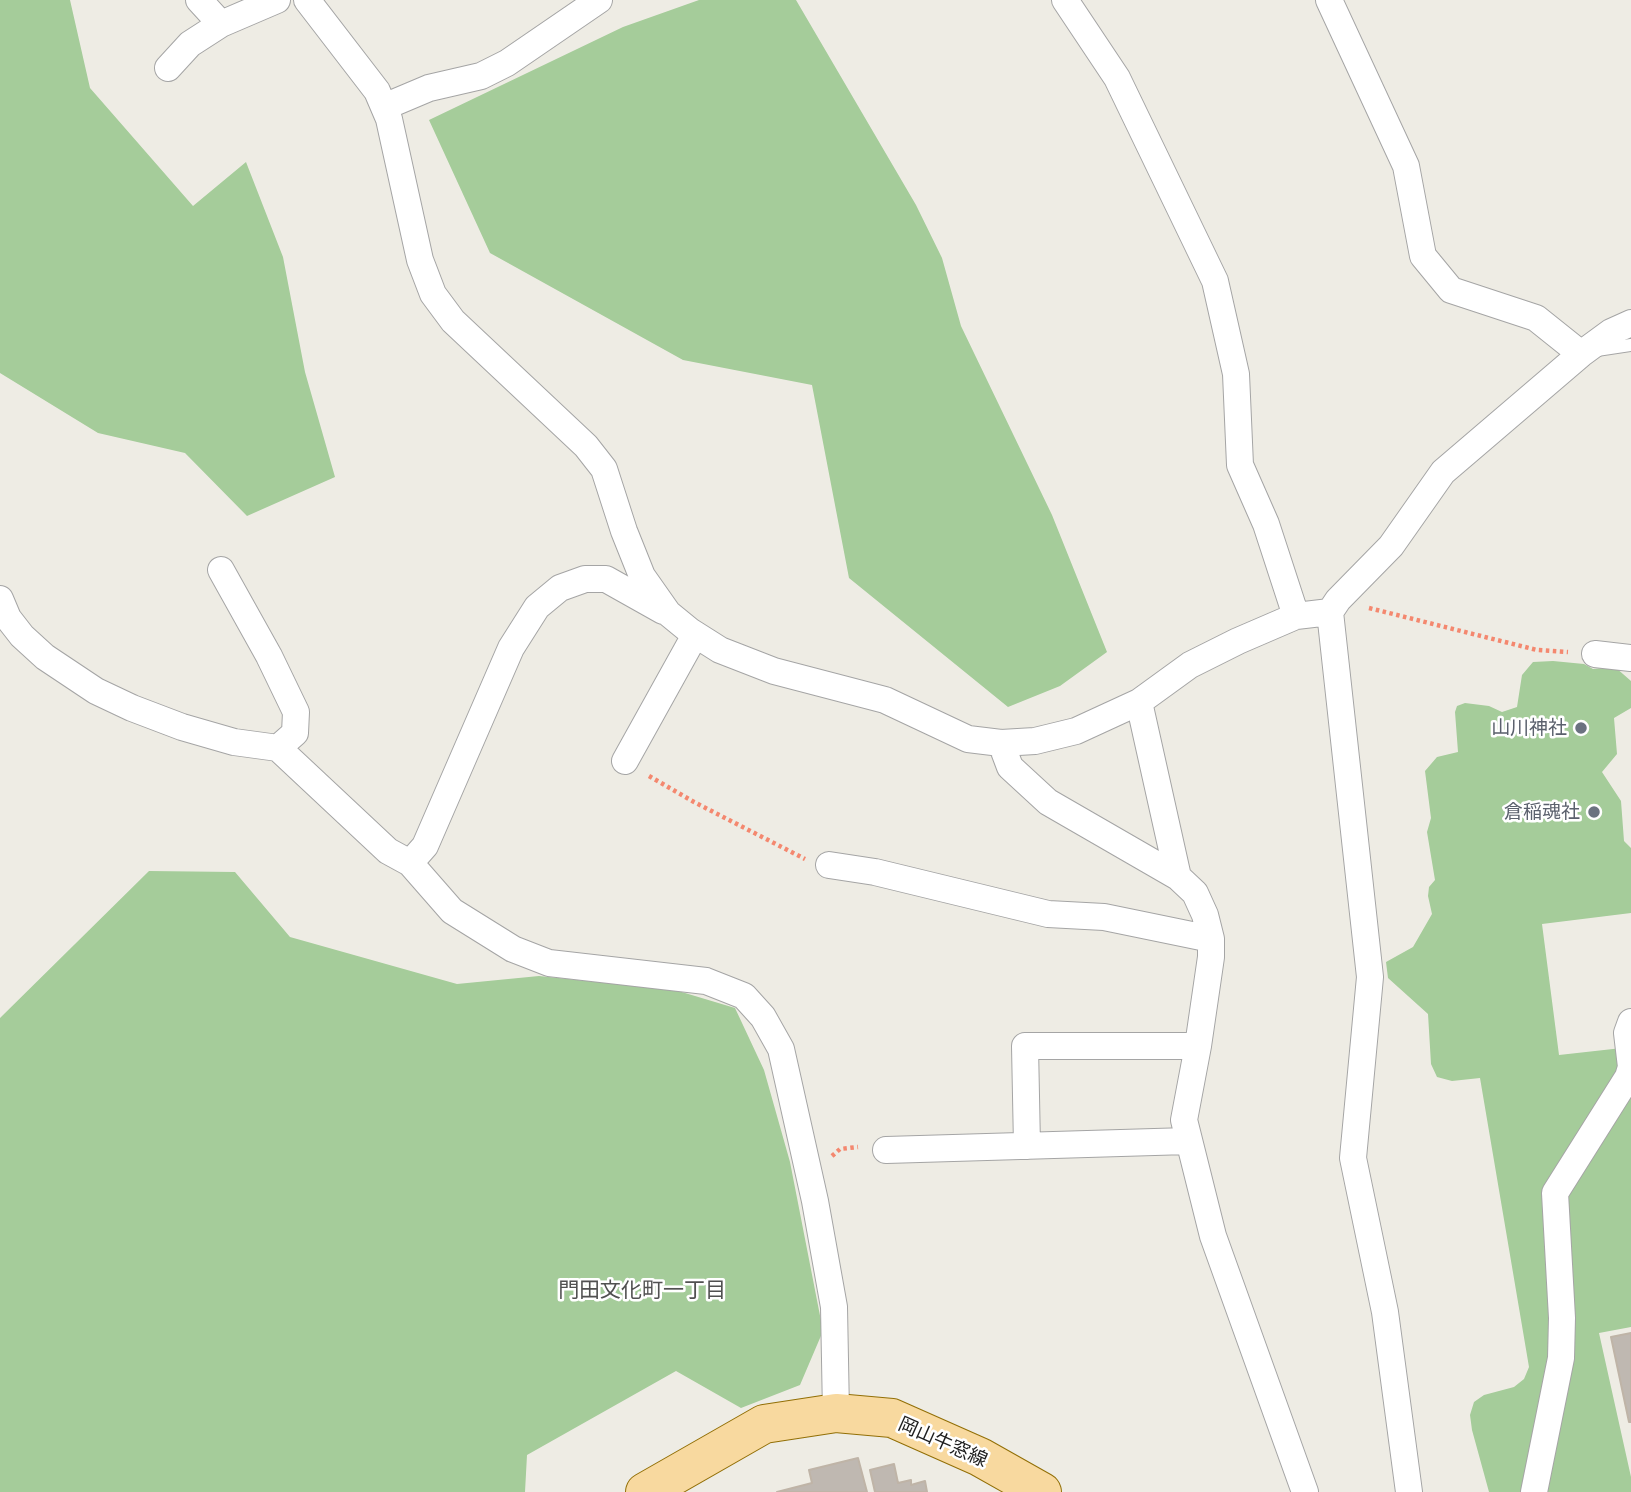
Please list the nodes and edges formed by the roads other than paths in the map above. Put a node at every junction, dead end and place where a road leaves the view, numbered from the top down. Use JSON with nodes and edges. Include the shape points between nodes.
{"nodes":[{"id":1,"x":199,"y":0,"type":"edge"},
{"id":2,"x":277,"y":0,"type":"edge"},
{"id":3,"x":307,"y":0,"type":"edge"},
{"id":4,"x":599,"y":0,"type":"edge"},
{"id":5,"x":1065,"y":0,"type":"edge"},
{"id":6,"x":1329,"y":0,"type":"edge"},
{"id":7,"x":221,"y":24,"type":"junction"},
{"id":8,"x":168,"y":68,"type":"dead end"},
{"id":9,"x":384,"y":107,"type":"junction"},
{"id":10,"x":1631,"y":323,"type":"edge"},
{"id":11,"x":1631,"y":345,"type":"edge"},
{"id":12,"x":1581,"y":354,"type":"junction"},
{"id":13,"x":221,"y":570,"type":"dead end"},
{"id":14,"x":0,"y":599,"type":"edge"},
{"id":15,"x":1334,"y":606,"type":"junction"},
{"id":16,"x":668,"y":614,"type":"junction"},
{"id":17,"x":1296,"y":616,"type":"junction"},
{"id":18,"x":695,"y":635,"type":"junction"},
{"id":19,"x":1595,"y":654,"type":"road end"},
{"id":20,"x":1631,"y":658,"type":"edge"},
{"id":21,"x":1139,"y":702,"type":"junction"},
{"id":22,"x":1001,"y":743,"type":"junction"},
{"id":23,"x":278,"y":748,"type":"junction"},
{"id":24,"x":625,"y":761,"type":"road end"},
{"id":25,"x":410,"y":863,"type":"junction"},
{"id":26,"x":829,"y":865,"type":"road end"},
{"id":27,"x":1178,"y":877,"type":"junction"},
{"id":28,"x":1211,"y":939,"type":"junction"},
{"id":29,"x":1631,"y":1022,"type":"edge"},
{"id":30,"x":1199,"y":1046,"type":"junction"},
{"id":31,"x":1188,"y":1141,"type":"junction"},
{"id":32,"x":1027,"y":1146,"type":"junction"},
{"id":33,"x":886,"y":1150,"type":"road end"},
{"id":34,"x":836,"y":1413,"type":"junction"},
{"id":35,"x":645,"y":1492,"type":"edge"},
{"id":36,"x":1042,"y":1492,"type":"edge"},
{"id":37,"x":1304,"y":1492,"type":"edge"},
{"id":38,"x":1409,"y":1492,"type":"edge"},
{"id":39,"x":1534,"y":1492,"type":"edge"}],
"edges":[{"from":1,"to":7,"type":"street"},
{"from":2,"to":7,"type":"street"},
{"from":3,"to":9,"type":"street","via":[[377,91]]},
{"from":4,"to":9,"type":"street","via":[[481,76],[429,88]]},
{"from":5,"to":17,"type":"street","via":[[1117,78],[1215,281],[1236,374],[1240,465],[1266,524]]},
{"from":6,"to":12,"type":"street","via":[[1406,166],[1423,256],[1451,290],[1536,318]]},
{"from":7,"to":8,"type":"street","via":[[190,44]]},
{"from":9,"to":16,"type":"street","via":[[420,260],[433,294],[453,321],[586,446],[604,470],[642,576]]},
{"from":10,"to":12,"type":"street"},
{"from":11,"to":12,"type":"lane"},
{"from":12,"to":15,"type":"street","via":[[1443,472],[1391,546]]},
{"from":13,"to":23,"type":"street","via":[[296,712],[295,733]]},
{"from":14,"to":23,"type":"street","via":[[22,636],[44,657],[96,691],[182,727],[234,742]]},
{"from":15,"to":17,"type":"street"},
{"from":15,"to":38,"type":"street","via":[[1370,977],[1353,1158],[1385,1312]]},
{"from":16,"to":18,"type":"street"},
{"from":16,"to":25,"type":"street","via":[[606,579],[585,579],[559,588],[537,607],[511,648],[425,846]]},
{"from":17,"to":21,"type":"street","via":[[1190,665]]},
{"from":18,"to":22,"type":"street","via":[[774,671],[885,700],[968,739]]},
{"from":18,"to":24,"type":"street"},
{"from":19,"to":20,"type":"street"},
{"from":21,"to":22,"type":"street","via":[[1076,731]]},
{"from":21,"to":27,"type":"street"},
{"from":22,"to":27,"type":"street","via":[[1010,767],[1048,802]]},
{"from":23,"to":25,"type":"street","via":[[388,851]]},
{"from":25,"to":34,"type":"street","via":[[452,911],[513,948],[549,963],[706,981],[744,996],[763,1017],[781,1049],[815,1201],[834,1307]]},
{"from":26,"to":28,"type":"street","via":[[1048,914],[1104,917]]},
{"from":27,"to":28,"type":"street","via":[[1195,893]]},
{"from":28,"to":30,"type":"street"},
{"from":29,"to":39,"type":"street","via":[[1627,1034],[1629,1077],[1555,1193],[1561,1358]]},
{"from":30,"to":31,"type":"street","via":[[1184,1120]]},
{"from":30,"to":32,"type":"street","via":[[1025,1046]]},
{"from":31,"to":32,"type":"street"},
{"from":31,"to":37,"type":"street","via":[[1213,1236]]},
{"from":32,"to":33,"type":"street"},
{"from":34,"to":35,"type":"main road","name":"岡山牛窓線","via":[[764,1424]]},
{"from":34,"to":36,"type":"main road","name":"岡山牛窓線","via":[[892,1418],[980,1457]]}]}
